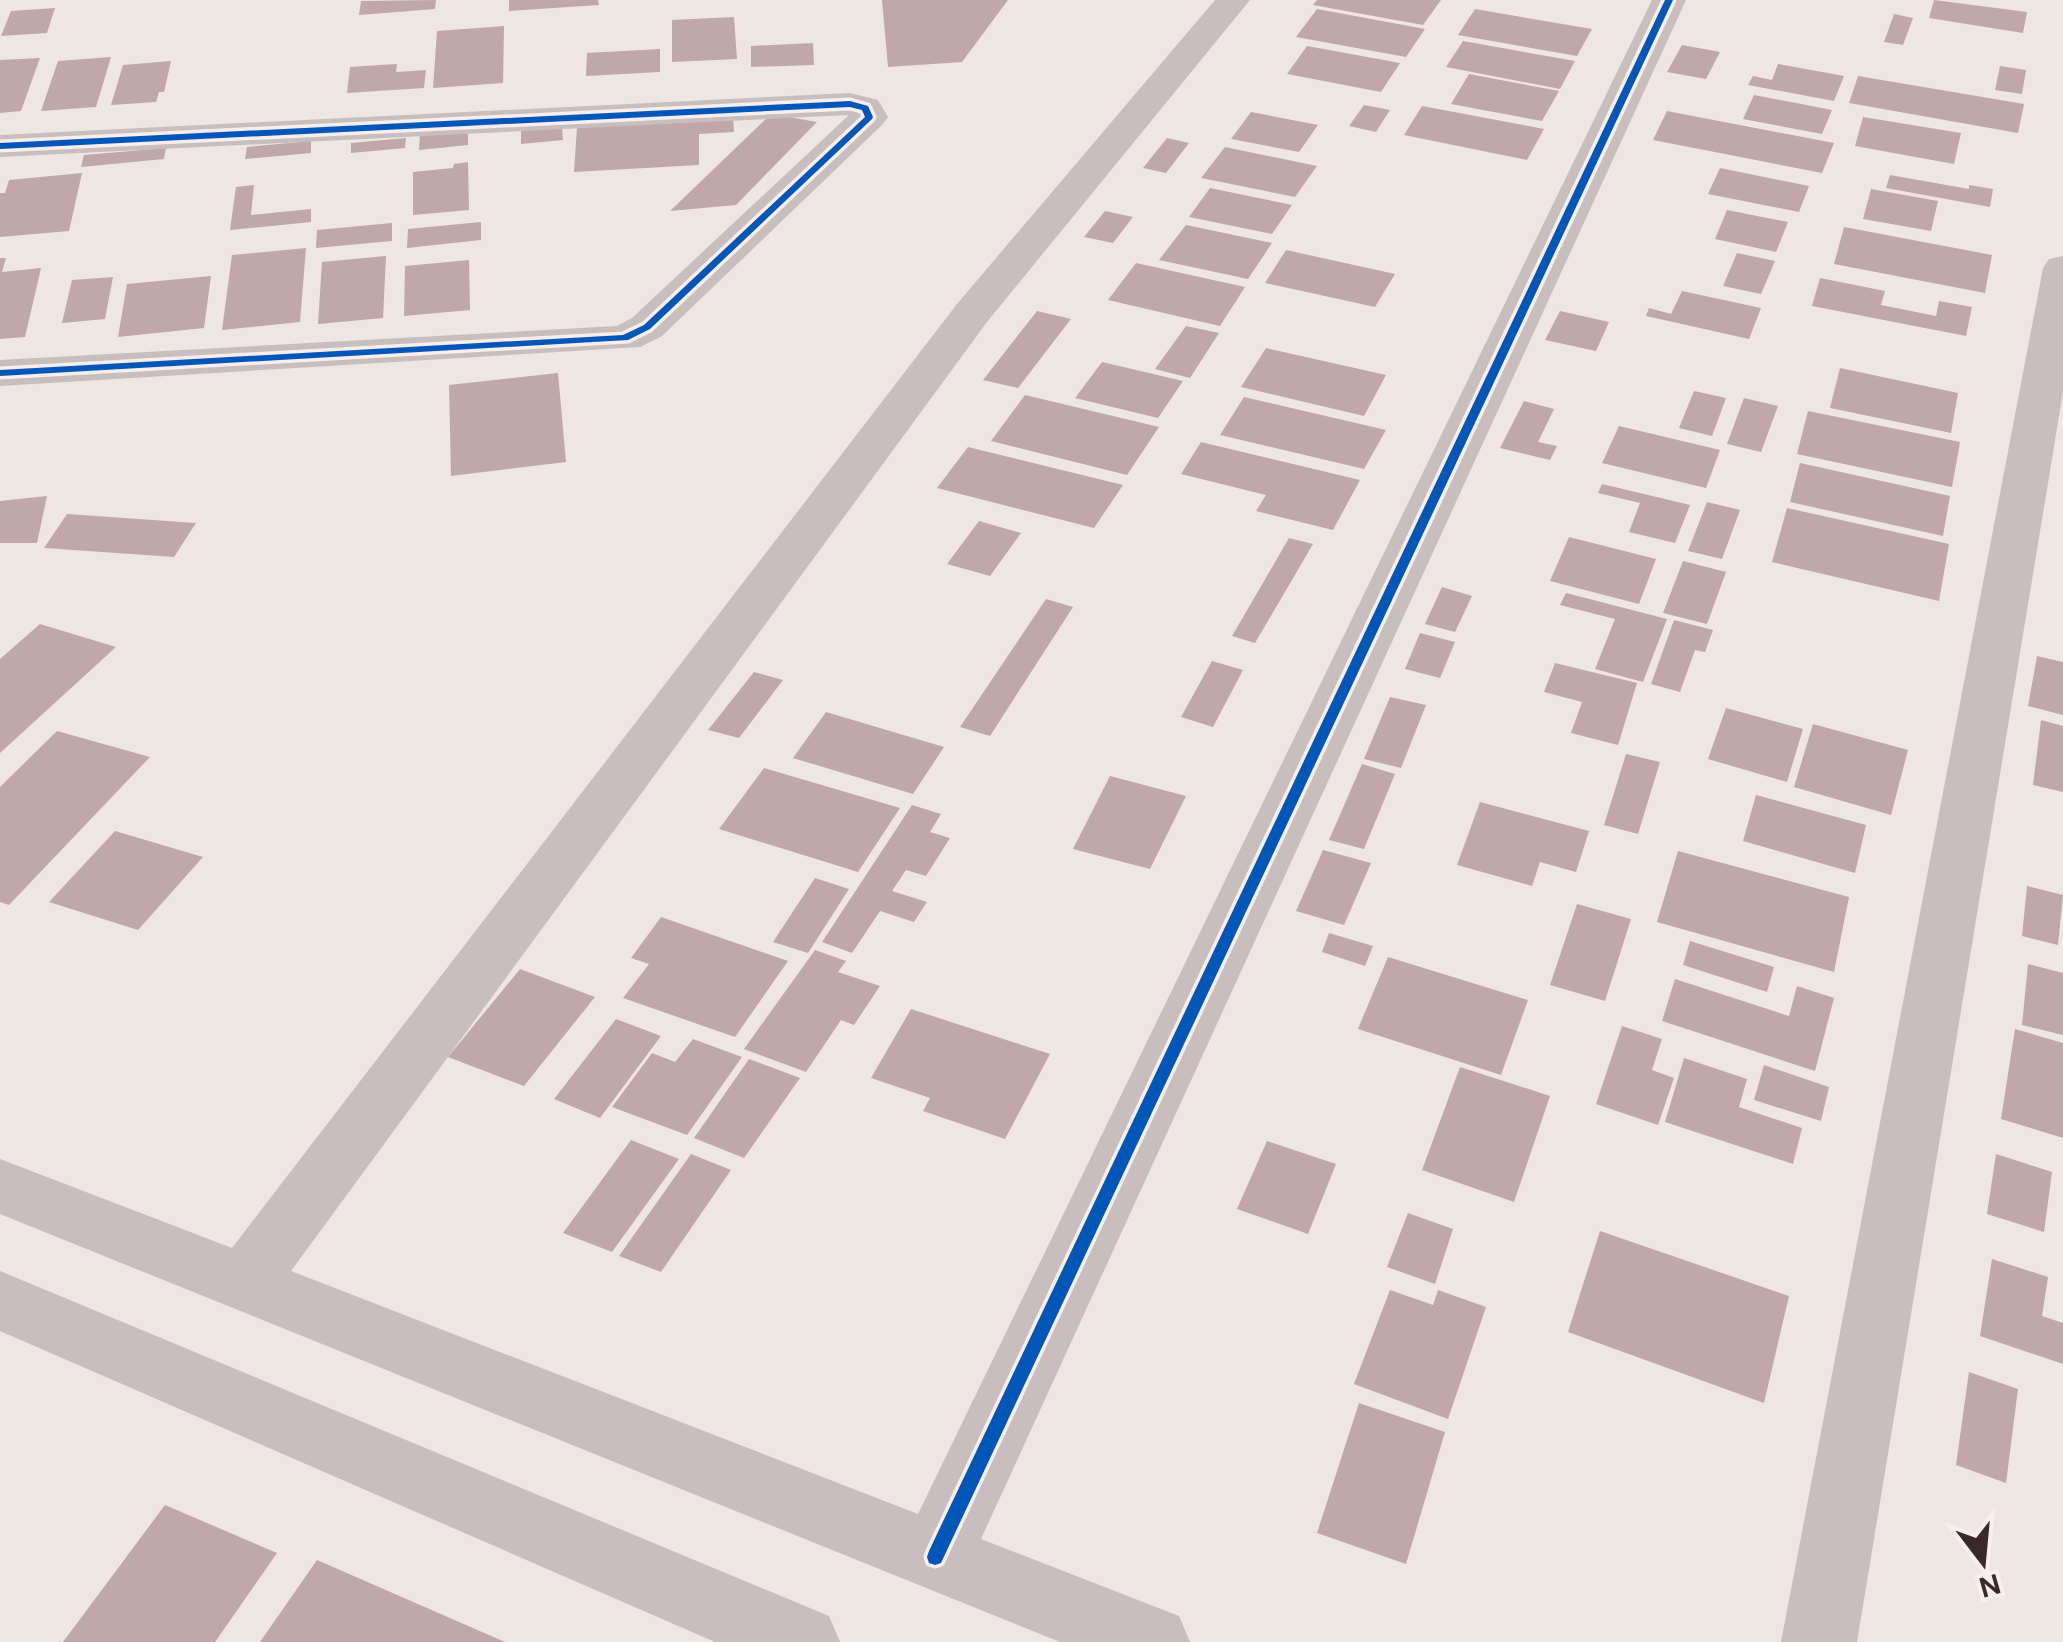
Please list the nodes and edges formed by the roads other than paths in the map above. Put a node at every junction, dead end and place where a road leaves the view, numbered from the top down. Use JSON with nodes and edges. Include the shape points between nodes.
{"nodes":[{"id":1,"x":1233,"y":0,"type":"edge"},
{"id":2,"x":1670,"y":0,"type":"edge"},
{"id":3,"x":0,"y":146,"type":"edge"},
{"id":4,"x":2063,"y":268,"type":"edge"},
{"id":5,"x":0,"y":373,"type":"edge"},
{"id":6,"x":0,"y":1186,"type":"edge"},
{"id":7,"x":246,"y":1280,"type":"junction"},
{"id":8,"x":0,"y":1300,"type":"edge"},
{"id":9,"x":935,"y":1557,"type":"junction"},
{"id":10,"x":802,"y":1642,"type":"edge"},
{"id":11,"x":1152,"y":1642,"type":"edge"},
{"id":12,"x":1819,"y":1642,"type":"edge"}],
"edges":[{"from":1,"to":7,"type":"street","via":[[972,313]]},
{"from":2,"to":9,"type":"street"},
{"from":3,"to":5,"type":"street","via":[[850,104],[865,108],[869,118],[647,327],[625,338]]},
{"from":4,"to":12,"type":"street"},
{"from":6,"to":7,"type":"street"},
{"from":7,"to":9,"type":"street"},
{"from":8,"to":10,"type":"street"},
{"from":9,"to":11,"type":"street"}]}
